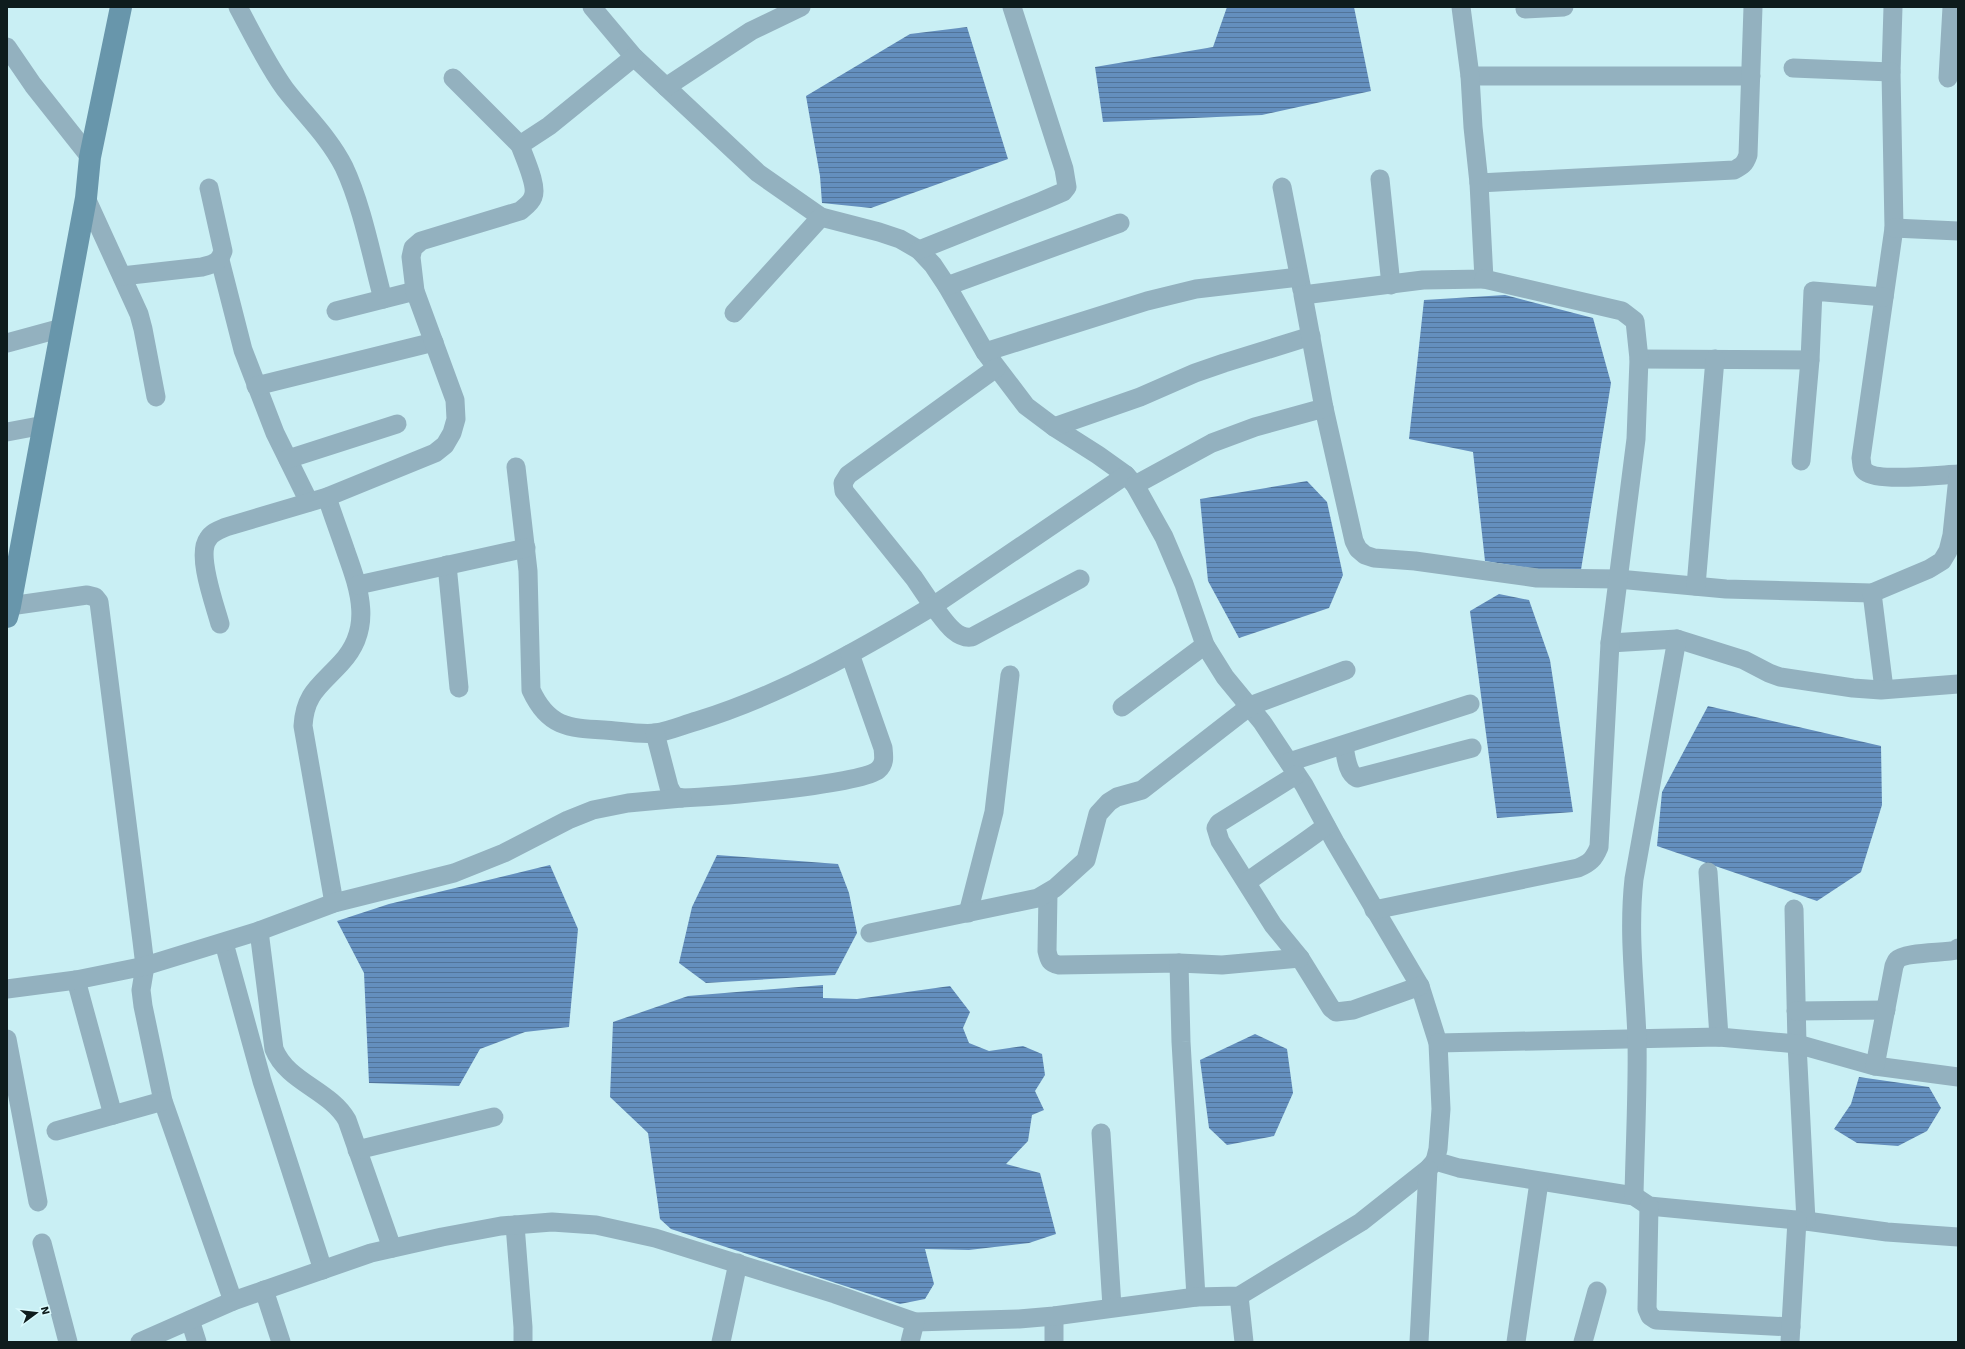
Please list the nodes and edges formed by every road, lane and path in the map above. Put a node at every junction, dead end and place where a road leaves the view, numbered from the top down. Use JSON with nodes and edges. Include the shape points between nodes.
{"nodes":[{"id":1,"x":122,"y":7,"type":"edge"},
{"id":2,"x":238,"y":7,"type":"edge"},
{"id":3,"x":592,"y":7,"type":"edge"},
{"id":4,"x":801,"y":7,"type":"edge"},
{"id":5,"x":1012,"y":7,"type":"edge"},
{"id":6,"x":1461,"y":7,"type":"edge"},
{"id":7,"x":1564,"y":7,"type":"edge"},
{"id":8,"x":1753,"y":7,"type":"edge"},
{"id":9,"x":1893,"y":7,"type":"edge"},
{"id":10,"x":1952,"y":7,"type":"edge"},
{"id":11,"x":1526,"y":9,"type":"dead end"},
{"id":12,"x":10,"y":57,"type":"edge"},
{"id":13,"x":634,"y":57,"type":"junction"},
{"id":14,"x":1793,"y":68,"type":"dead end"},
{"id":15,"x":1891,"y":72,"type":"junction"},
{"id":16,"x":1470,"y":76,"type":"junction"},
{"id":17,"x":1751,"y":76,"type":"junction"},
{"id":18,"x":453,"y":78,"type":"dead end"},
{"id":19,"x":1948,"y":78,"type":"dead end"},
{"id":20,"x":666,"y":87,"type":"junction"},
{"id":21,"x":520,"y":145,"type":"junction"},
{"id":22,"x":90,"y":157,"type":"junction"},
{"id":23,"x":1380,"y":179,"type":"dead end"},
{"id":24,"x":1479,"y":183,"type":"junction"},
{"id":25,"x":1282,"y":187,"type":"dead end"},
{"id":26,"x":209,"y":188,"type":"dead end"},
{"id":27,"x":86,"y":198,"type":"junction"},
{"id":28,"x":822,"y":217,"type":"junction"},
{"id":29,"x":1120,"y":223,"type":"dead end"},
{"id":30,"x":1894,"y":228,"type":"junction"},
{"id":31,"x":1958,"y":231,"type":"edge"},
{"id":32,"x":919,"y":250,"type":"junction"},
{"id":33,"x":220,"y":260,"type":"junction"},
{"id":34,"x":122,"y":276,"type":"junction"},
{"id":35,"x":1484,"y":279,"type":"junction"},
{"id":36,"x":1391,"y":285,"type":"junction"},
{"id":37,"x":947,"y":286,"type":"junction"},
{"id":38,"x":1301,"y":286,"type":"junction"},
{"id":39,"x":415,"y":291,"type":"junction"},
{"id":40,"x":1884,"y":297,"type":"junction"},
{"id":41,"x":383,"y":299,"type":"junction"},
{"id":42,"x":336,"y":311,"type":"dead end"},
{"id":43,"x":734,"y":313,"type":"dead end"},
{"id":44,"x":62,"y":328,"type":"junction"},
{"id":45,"x":1311,"y":336,"type":"junction"},
{"id":46,"x":434,"y":342,"type":"junction"},
{"id":47,"x":7,"y":343,"type":"edge"},
{"id":48,"x":984,"y":352,"type":"junction"},
{"id":49,"x":1639,"y":359,"type":"junction"},
{"id":50,"x":1715,"y":359,"type":"junction"},
{"id":51,"x":1810,"y":360,"type":"junction"},
{"id":52,"x":996,"y":368,"type":"junction"},
{"id":53,"x":256,"y":386,"type":"junction"},
{"id":54,"x":156,"y":397,"type":"dead end"},
{"id":55,"x":1324,"y":408,"type":"junction"},
{"id":56,"x":397,"y":424,"type":"dead end"},
{"id":57,"x":44,"y":425,"type":"junction"},
{"id":58,"x":1054,"y":427,"type":"junction"},
{"id":59,"x":7,"y":432,"type":"edge"},
{"id":60,"x":288,"y":459,"type":"junction"},
{"id":61,"x":1801,"y":461,"type":"dead end"},
{"id":62,"x":516,"y":466,"type":"dead end"},
{"id":63,"x":1958,"y":474,"type":"edge"},
{"id":64,"x":1958,"y":477,"type":"edge"},
{"id":65,"x":1130,"y":480,"type":"junction"},
{"id":66,"x":318,"y":500,"type":"junction"},
{"id":67,"x":526,"y":548,"type":"junction"},
{"id":68,"x":447,"y":565,"type":"junction"},
{"id":69,"x":12,"y":576,"type":"edge"},
{"id":70,"x":1080,"y":579,"type":"dead end"},
{"id":71,"x":1618,"y":579,"type":"junction"},
{"id":72,"x":358,"y":585,"type":"junction"},
{"id":73,"x":1696,"y":586,"type":"junction"},
{"id":74,"x":1872,"y":592,"type":"junction"},
{"id":75,"x":933,"y":606,"type":"junction"},
{"id":76,"x":9,"y":612,"type":"edge"},
{"id":77,"x":220,"y":624,"type":"dead end"},
{"id":78,"x":1678,"y":639,"type":"junction"},
{"id":79,"x":1610,"y":643,"type":"junction"},
{"id":80,"x":1205,"y":645,"type":"junction"},
{"id":81,"x":850,"y":654,"type":"junction"},
{"id":82,"x":1346,"y":670,"type":"dead end"},
{"id":83,"x":1010,"y":675,"type":"dead end"},
{"id":84,"x":1958,"y":684,"type":"edge"},
{"id":85,"x":458,"y":688,"type":"dead end"},
{"id":86,"x":1884,"y":689,"type":"junction"},
{"id":87,"x":1470,"y":704,"type":"dead end"},
{"id":88,"x":1250,"y":706,"type":"junction"},
{"id":89,"x":1122,"y":707,"type":"dead end"},
{"id":90,"x":655,"y":733,"type":"junction"},
{"id":91,"x":1344,"y":746,"type":"junction"},
{"id":92,"x":1472,"y":748,"type":"dead end"},
{"id":93,"x":1292,"y":768,"type":"junction"},
{"id":94,"x":682,"y":798,"type":"junction"},
{"id":95,"x":1326,"y":826,"type":"junction"},
{"id":96,"x":1708,"y":872,"type":"dead end"},
{"id":97,"x":1247,"y":882,"type":"junction"},
{"id":98,"x":1048,"y":893,"type":"junction"},
{"id":99,"x":334,"y":903,"type":"junction"},
{"id":100,"x":1794,"y":908,"type":"dead end"},
{"id":101,"x":1374,"y":910,"type":"junction"},
{"id":102,"x":968,"y":912,"type":"junction"},
{"id":103,"x":259,"y":931,"type":"junction"},
{"id":104,"x":870,"y":933,"type":"dead end"},
{"id":105,"x":224,"y":942,"type":"junction"},
{"id":106,"x":1958,"y":948,"type":"edge"},
{"id":107,"x":1300,"y":958,"type":"junction"},
{"id":108,"x":1179,"y":963,"type":"junction"},
{"id":109,"x":145,"y":966,"type":"junction"},
{"id":110,"x":76,"y":980,"type":"junction"},
{"id":111,"x":1420,"y":986,"type":"junction"},
{"id":112,"x":7,"y":989,"type":"edge"},
{"id":113,"x":1886,"y":1010,"type":"junction"},
{"id":114,"x":1796,"y":1011,"type":"junction"},
{"id":115,"x":1719,"y":1037,"type":"junction"},
{"id":116,"x":1637,"y":1038,"type":"junction"},
{"id":117,"x":7,"y":1039,"type":"edge"},
{"id":118,"x":1438,"y":1043,"type":"junction"},
{"id":119,"x":1796,"y":1044,"type":"junction"},
{"id":120,"x":1875,"y":1066,"type":"junction"},
{"id":121,"x":1958,"y":1077,"type":"edge"},
{"id":122,"x":163,"y":1100,"type":"junction"},
{"id":123,"x":113,"y":1115,"type":"junction"},
{"id":124,"x":494,"y":1117,"type":"dead end"},
{"id":125,"x":56,"y":1131,"type":"dead end"},
{"id":126,"x":1101,"y":1133,"type":"dead end"},
{"id":127,"x":357,"y":1150,"type":"junction"},
{"id":128,"x":1431,"y":1165,"type":"junction"},
{"id":129,"x":1539,"y":1182,"type":"junction"},
{"id":130,"x":1641,"y":1201,"type":"junction"},
{"id":131,"x":38,"y":1202,"type":"dead end"},
{"id":132,"x":1801,"y":1221,"type":"junction"},
{"id":133,"x":515,"y":1225,"type":"junction"},
{"id":134,"x":1958,"y":1238,"type":"edge"},
{"id":135,"x":42,"y":1243,"type":"dead end"},
{"id":136,"x":392,"y":1248,"type":"junction"},
{"id":137,"x":738,"y":1263,"type":"junction"},
{"id":138,"x":323,"y":1270,"type":"junction"},
{"id":139,"x":264,"y":1290,"type":"junction"},
{"id":140,"x":1597,"y":1291,"type":"dead end"},
{"id":141,"x":1239,"y":1296,"type":"junction"},
{"id":142,"x":1196,"y":1297,"type":"junction"},
{"id":143,"x":233,"y":1300,"type":"junction"},
{"id":144,"x":1112,"y":1307,"type":"junction"},
{"id":145,"x":1054,"y":1316,"type":"junction"},
{"id":146,"x":190,"y":1320,"type":"junction"},
{"id":147,"x":914,"y":1322,"type":"junction"},
{"id":148,"x":1790,"y":1334,"type":"edge"},
{"id":149,"x":68,"y":1342,"type":"edge"},
{"id":150,"x":140,"y":1342,"type":"edge"},
{"id":151,"x":197,"y":1342,"type":"edge"},
{"id":152,"x":281,"y":1342,"type":"edge"},
{"id":153,"x":523,"y":1342,"type":"edge"},
{"id":154,"x":721,"y":1342,"type":"edge"},
{"id":155,"x":910,"y":1342,"type":"edge"},
{"id":156,"x":1054,"y":1342,"type":"edge"},
{"id":157,"x":1244,"y":1342,"type":"edge"},
{"id":158,"x":1419,"y":1342,"type":"edge"},
{"id":159,"x":1516,"y":1342,"type":"edge"},
{"id":160,"x":1583,"y":1342,"type":"edge"}],
"edges":[{"from":1,"to":22,"type":"main road"},
{"from":2,"to":41,"type":"street","via":[[258,46],[284,87],[326,137],[343,166],[352,186]]},
{"from":3,"to":13,"type":"street"},
{"from":4,"to":20,"type":"street","via":[[752,31]]},
{"from":5,"to":32,"type":"street","via":[[1064,169],[1067,187],[1063,192],[1042,201]]},
{"from":6,"to":16,"type":"street"},
{"from":7,"to":11,"type":"street"},
{"from":8,"to":17,"type":"street"},
{"from":9,"to":15,"type":"street"},
{"from":10,"to":19,"type":"street"},
{"from":12,"to":22,"type":"street"},
{"from":13,"to":20,"type":"street"},
{"from":13,"to":21,"type":"street","via":[[549,126]]},
{"from":14,"to":15,"type":"street"},
{"from":15,"to":30,"type":"street"},
{"from":16,"to":17,"type":"street"},
{"from":16,"to":24,"type":"street"},
{"from":17,"to":24,"type":"street","via":[[1748,155],[1746,162],[1734,170]]},
{"from":18,"to":21,"type":"street"},
{"from":20,"to":28,"type":"street","via":[[758,173]]},
{"from":21,"to":39,"type":"street","via":[[535,190],[533,198],[520,211],[421,241],[413,248],[411,257]]},
{"from":22,"to":27,"type":"main road"},
{"from":23,"to":36,"type":"street"},
{"from":24,"to":35,"type":"street"},
{"from":25,"to":38,"type":"street"},
{"from":26,"to":33,"type":"street","via":[[223,251]]},
{"from":27,"to":34,"type":"street"},
{"from":27,"to":44,"type":"main road"},
{"from":28,"to":32,"type":"street","via":[[900,239]]},
{"from":28,"to":43,"type":"street"},
{"from":29,"to":37,"type":"street"},
{"from":30,"to":31,"type":"street"},
{"from":30,"to":40,"type":"street"},
{"from":32,"to":37,"type":"street","via":[[934,265]]},
{"from":33,"to":34,"type":"street","via":[[202,267]]},
{"from":33,"to":53,"type":"street","via":[[243,350]]},
{"from":34,"to":54,"type":"street","via":[[143,329]]},
{"from":35,"to":36,"type":"street","via":[[1423,280]]},
{"from":35,"to":49,"type":"street","via":[[1622,311],[1635,320]]},
{"from":36,"to":38,"type":"street"},
{"from":37,"to":48,"type":"street"},
{"from":38,"to":45,"type":"street"},
{"from":38,"to":48,"type":"street","via":[[1196,289],[1147,301]]},
{"from":39,"to":41,"type":"street"},
{"from":39,"to":46,"type":"street"},
{"from":40,"to":51,"type":"street","via":[[1813,291]]},
{"from":40,"to":63,"type":"street","via":[[1861,458],[1864,472],[1872,476],[1885,477]]},
{"from":41,"to":42,"type":"street"},
{"from":44,"to":47,"type":"street"},
{"from":44,"to":57,"type":"main road"},
{"from":45,"to":55,"type":"street"},
{"from":45,"to":58,"type":"street","via":[[1216,365],[1140,397]]},
{"from":46,"to":53,"type":"street"},
{"from":46,"to":66,"type":"street","via":[[455,400],[456,419],[452,434],[445,445],[435,453]]},
{"from":48,"to":52,"type":"street"},
{"from":49,"to":50,"type":"street"},
{"from":49,"to":71,"type":"street","via":[[1636,439]]},
{"from":50,"to":51,"type":"street"},
{"from":50,"to":73,"type":"street"},
{"from":51,"to":61,"type":"street"},
{"from":52,"to":58,"type":"street","via":[[1026,406]]},
{"from":52,"to":75,"type":"street","via":[[848,475],[843,484],[844,491],[914,578]]},
{"from":53,"to":60,"type":"street"},
{"from":55,"to":65,"type":"street","via":[[1212,443]]},
{"from":55,"to":71,"type":"street","via":[[1354,542],[1365,555],[1537,578]]},
{"from":56,"to":60,"type":"street"},
{"from":57,"to":59,"type":"street"},
{"from":57,"to":69,"type":"main road"},
{"from":58,"to":65,"type":"street","via":[[1098,454]]},
{"from":60,"to":66,"type":"street"},
{"from":62,"to":67,"type":"street"},
{"from":64,"to":74,"type":"street","via":[[1952,535],[1948,551],[1942,561],[1929,569]]},
{"from":65,"to":75,"type":"street"},
{"from":65,"to":80,"type":"street","via":[[1164,538],[1184,584]]},
{"from":66,"to":72,"type":"street"},
{"from":66,"to":77,"type":"street","via":[[226,527],[214,532],[207,539],[204,562]]},
{"from":67,"to":68,"type":"street"},
{"from":67,"to":90,"type":"street","via":[[531,690],[536,701],[557,722],[572,728]]},
{"from":68,"to":72,"type":"street"},
{"from":68,"to":85,"type":"street"},
{"from":69,"to":76,"type":"main road"},
{"from":70,"to":75,"type":"street","via":[[972,637],[962,637],[954,632]]},
{"from":71,"to":73,"type":"street"},
{"from":71,"to":79,"type":"street"},
{"from":72,"to":99,"type":"street","via":[[362,609],[360,627],[354,643],[343,661],[312,694],[305,706],[303,726]]},
{"from":73,"to":74,"type":"street"},
{"from":74,"to":86,"type":"street"},
{"from":75,"to":81,"type":"street"},
{"from":76,"to":109,"type":"street","via":[[87,595],[95,597],[99,602]]},
{"from":78,"to":79,"type":"street"},
{"from":78,"to":86,"type":"street","via":[[1744,660],[1780,677],[1853,688]]},
{"from":78,"to":116,"type":"street","via":[[1631,901],[1630,942]]},
{"from":79,"to":101,"type":"street","via":[[1598,847],[1594,858],[1578,868]]},
{"from":80,"to":88,"type":"street","via":[[1225,677]]},
{"from":80,"to":89,"type":"street"},
{"from":81,"to":90,"type":"street","via":[[745,705]]},
{"from":81,"to":94,"type":"street","via":[[883,748],[884,761],[879,769],[872,774],[845,780],[786,789]]},
{"from":82,"to":88,"type":"street"},
{"from":83,"to":102,"type":"street","via":[[994,812]]},
{"from":84,"to":86,"type":"street"},
{"from":87,"to":91,"type":"street"},
{"from":88,"to":93,"type":"street"},
{"from":88,"to":98,"type":"street","via":[[1142,790],[1117,798],[1103,807],[1098,814],[1086,860],[1081,867]]},
{"from":90,"to":94,"type":"street","via":[[669,787],[674,796]]},
{"from":91,"to":92,"type":"street","via":[[1352,776],[1358,778]]},
{"from":91,"to":93,"type":"street"},
{"from":93,"to":95,"type":"street"},
{"from":93,"to":97,"type":"street","via":[[1219,823],[1216,828],[1220,841]]},
{"from":94,"to":99,"type":"street","via":[[628,803],[593,810],[568,820],[504,854],[454,873]]},
{"from":95,"to":97,"type":"street"},
{"from":95,"to":101,"type":"street"},
{"from":96,"to":115,"type":"street"},
{"from":97,"to":107,"type":"street","via":[[1273,925]]},
{"from":98,"to":102,"type":"street","via":[[1038,898]]},
{"from":98,"to":108,"type":"street","via":[[1048,951],[1052,964]]},
{"from":99,"to":103,"type":"street"},
{"from":100,"to":114,"type":"street"},
{"from":101,"to":111,"type":"street"},
{"from":102,"to":104,"type":"street"},
{"from":103,"to":105,"type":"street"},
{"from":103,"to":127,"type":"street","via":[[274,1049],[278,1060],[341,1110]]},
{"from":105,"to":109,"type":"street"},
{"from":105,"to":138,"type":"street","via":[[262,1081]]},
{"from":106,"to":113,"type":"street","via":[[1948,952],[1904,956],[1897,960]]},
{"from":107,"to":108,"type":"street","via":[[1222,965]]},
{"from":107,"to":111,"type":"street","via":[[1336,1012],[1353,1010]]},
{"from":108,"to":142,"type":"street","via":[[1181,1042]]},
{"from":109,"to":110,"type":"street"},
{"from":109,"to":122,"type":"street","via":[[141,990],[143,1006]]},
{"from":110,"to":112,"type":"street"},
{"from":110,"to":123,"type":"street"},
{"from":111,"to":118,"type":"street"},
{"from":113,"to":114,"type":"street"},
{"from":113,"to":120,"type":"street"},
{"from":114,"to":119,"type":"street"},
{"from":115,"to":116,"type":"street"},
{"from":115,"to":119,"type":"street"},
{"from":116,"to":118,"type":"street"},
{"from":116,"to":130,"type":"street"},
{"from":117,"to":131,"type":"street"},
{"from":118,"to":128,"type":"street","via":[[1441,1109],[1438,1149]]},
{"from":119,"to":120,"type":"street"},
{"from":119,"to":132,"type":"street"},
{"from":120,"to":121,"type":"street"},
{"from":122,"to":123,"type":"street"},
{"from":122,"to":143,"type":"street"},
{"from":123,"to":125,"type":"street"},
{"from":124,"to":127,"type":"street"},
{"from":126,"to":144,"type":"street"},
{"from":127,"to":136,"type":"street"},
{"from":128,"to":129,"type":"street"},
{"from":128,"to":141,"type":"street","via":[[1361,1222]]},
{"from":128,"to":158,"type":"street"},
{"from":129,"to":130,"type":"street"},
{"from":129,"to":159,"type":"street"},
{"from":130,"to":132,"type":"street"},
{"from":130,"to":148,"type":"street","via":[[1647,1309],[1650,1316],[1656,1320]]},
{"from":132,"to":134,"type":"street"},
{"from":132,"to":148,"type":"street"},
{"from":133,"to":136,"type":"street"},
{"from":133,"to":137,"type":"street","via":[[552,1222],[596,1225],[655,1238]]},
{"from":133,"to":153,"type":"street"},
{"from":135,"to":149,"type":"street"},
{"from":136,"to":138,"type":"street"},
{"from":137,"to":147,"type":"street"},
{"from":137,"to":154,"type":"street"},
{"from":138,"to":139,"type":"street"},
{"from":139,"to":143,"type":"street"},
{"from":139,"to":152,"type":"street"},
{"from":140,"to":160,"type":"street"},
{"from":141,"to":142,"type":"street"},
{"from":141,"to":157,"type":"street"},
{"from":142,"to":144,"type":"street"},
{"from":143,"to":146,"type":"street"},
{"from":144,"to":145,"type":"street"},
{"from":145,"to":147,"type":"street"},
{"from":145,"to":156,"type":"street"},
{"from":146,"to":150,"type":"street"},
{"from":146,"to":151,"type":"street"},
{"from":147,"to":155,"type":"street"}]}
